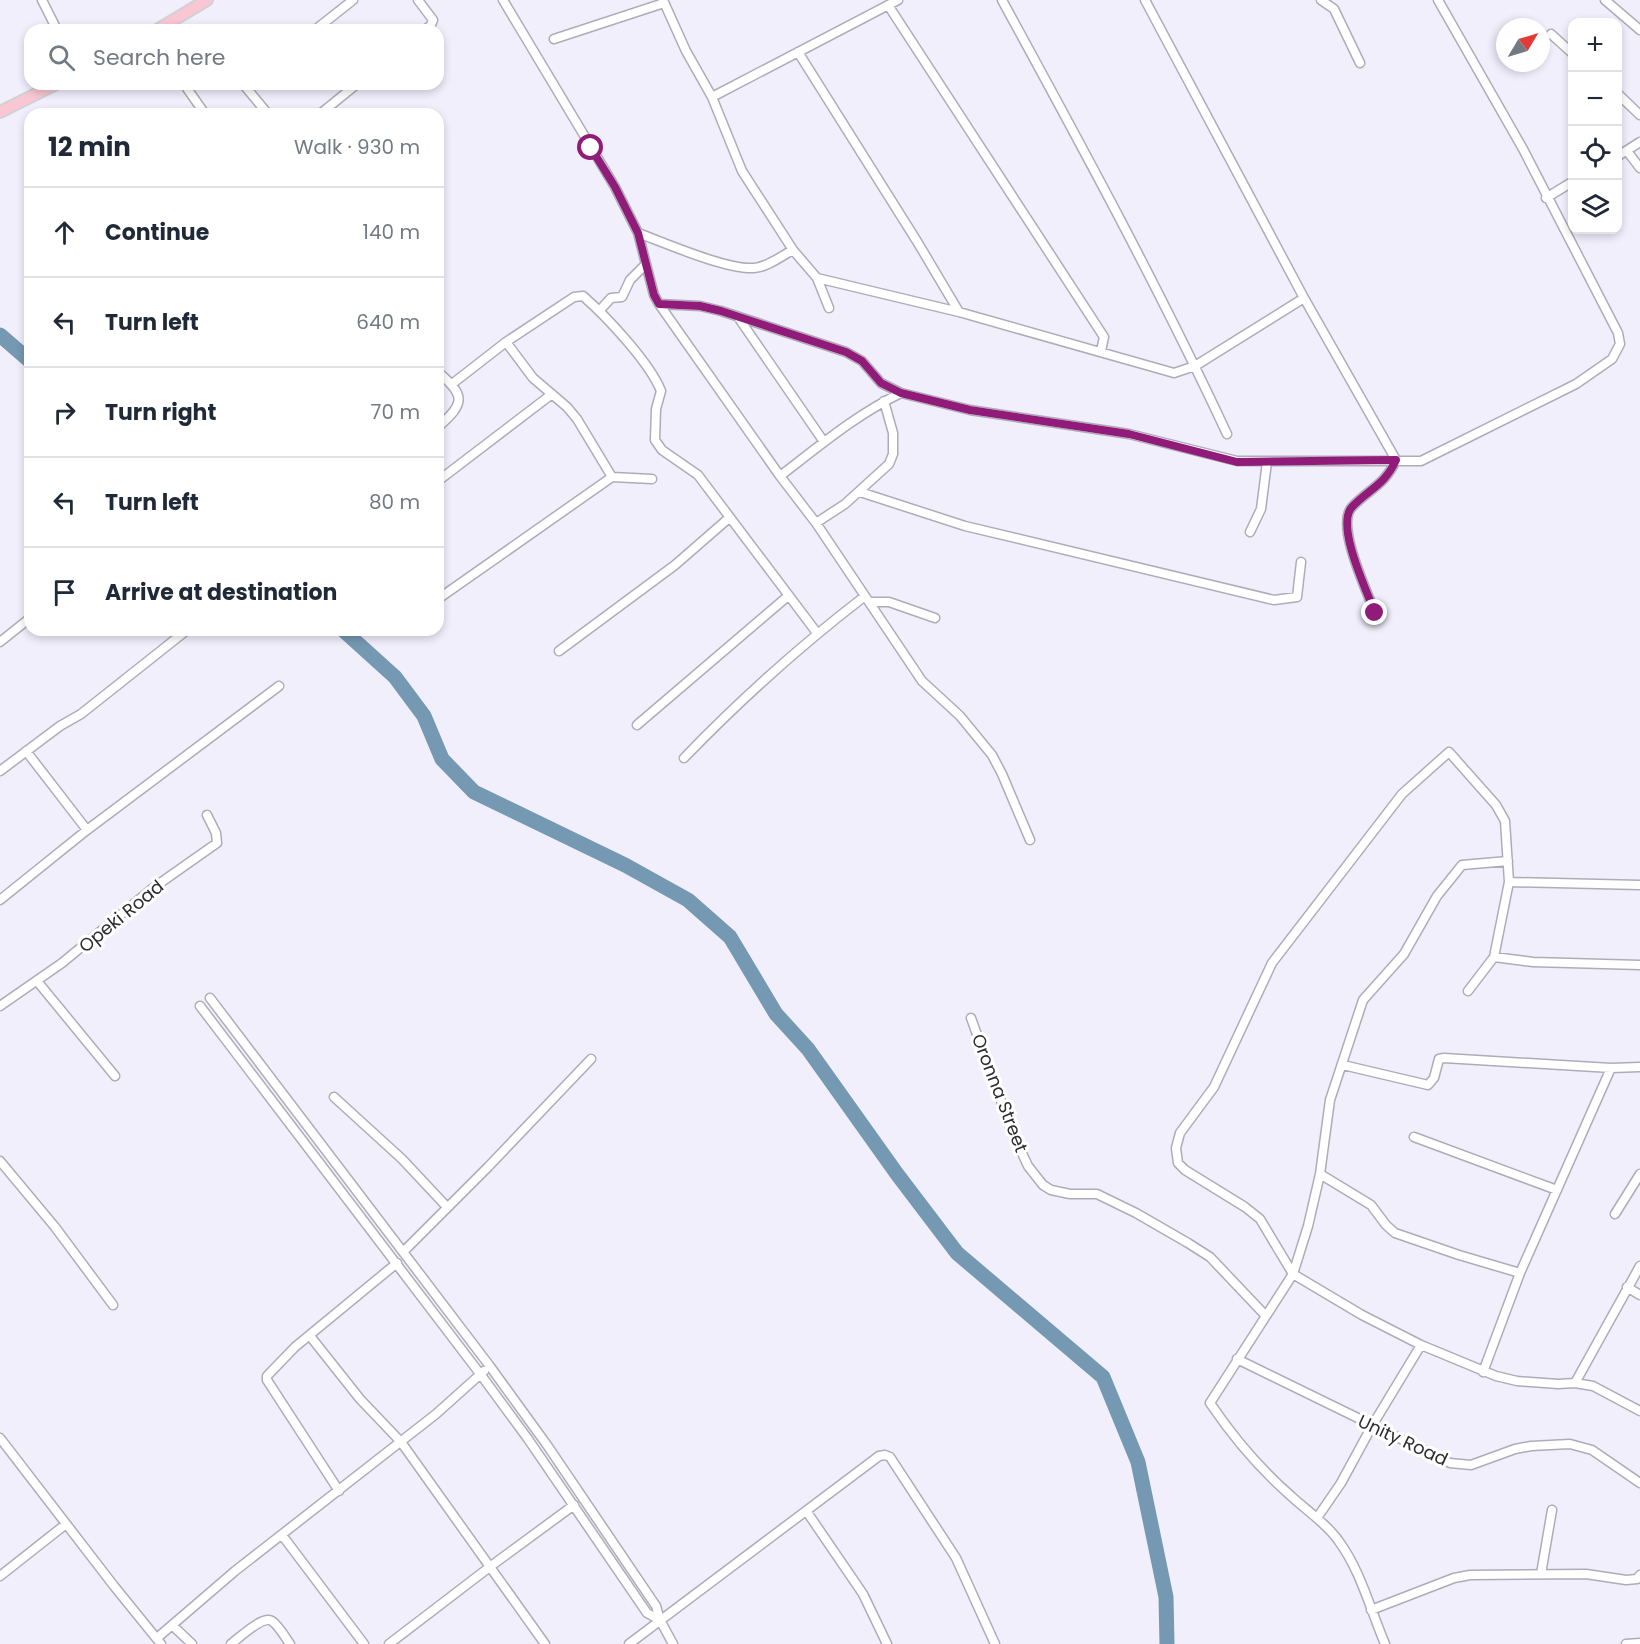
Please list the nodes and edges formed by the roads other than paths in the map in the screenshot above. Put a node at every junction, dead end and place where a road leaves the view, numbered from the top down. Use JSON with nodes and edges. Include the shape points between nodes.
{"nodes":[{"id":1,"x":42,"y":0,"type":"edge"},
{"id":2,"x":207,"y":0,"type":"edge"},
{"id":3,"x":353,"y":0,"type":"edge"},
{"id":4,"x":418,"y":0,"type":"edge"},
{"id":5,"x":503,"y":0,"type":"edge"},
{"id":6,"x":898,"y":0,"type":"edge"},
{"id":7,"x":1002,"y":0,"type":"edge"},
{"id":8,"x":1145,"y":0,"type":"edge"},
{"id":9,"x":1321,"y":0,"type":"edge"},
{"id":10,"x":1438,"y":0,"type":"edge"},
{"id":11,"x":1605,"y":0,"type":"edge"},
{"id":12,"x":664,"y":2,"type":"edge"},
{"id":13,"x":888,"y":5,"type":"junction"},
{"id":14,"x":54,"y":24,"type":"edge"},
{"id":15,"x":167,"y":24,"type":"edge"},
{"id":16,"x":323,"y":24,"type":"edge"},
{"id":17,"x":431,"y":24,"type":"edge"},
{"id":18,"x":1640,"y":30,"type":"edge"},
{"id":19,"x":1551,"y":34,"type":"dead end"},
{"id":20,"x":554,"y":39,"type":"dead end"},
{"id":21,"x":1568,"y":49,"type":"edge"},
{"id":22,"x":798,"y":52,"type":"junction"},
{"id":23,"x":1360,"y":63,"type":"dead end"},
{"id":24,"x":44,"y":90,"type":"edge"},
{"id":25,"x":188,"y":90,"type":"edge"},
{"id":26,"x":248,"y":90,"type":"edge"},
{"id":27,"x":350,"y":90,"type":"edge"},
{"id":28,"x":711,"y":97,"type":"junction"},
{"id":29,"x":1622,"y":99,"type":"edge"},
{"id":30,"x":201,"y":108,"type":"edge"},
{"id":31,"x":263,"y":108,"type":"edge"},
{"id":32,"x":327,"y":108,"type":"edge"},
{"id":33,"x":0,"y":112,"type":"edge"},
{"id":34,"x":1640,"y":115,"type":"edge"},
{"id":35,"x":1640,"y":142,"type":"edge"},
{"id":36,"x":1627,"y":151,"type":"junction"},
{"id":37,"x":1622,"y":154,"type":"edge"},
{"id":38,"x":1640,"y":168,"type":"edge"},
{"id":39,"x":1568,"y":184,"type":"edge"},
{"id":40,"x":1546,"y":198,"type":"junction"},
{"id":41,"x":638,"y":233,"type":"junction"},
{"id":42,"x":792,"y":250,"type":"junction"},
{"id":43,"x":646,"y":264,"type":"junction"},
{"id":44,"x":817,"y":278,"type":"junction"},
{"id":45,"x":1304,"y":298,"type":"junction"},
{"id":46,"x":659,"y":304,"type":"junction"},
{"id":47,"x":829,"y":308,"type":"dead end"},
{"id":48,"x":600,"y":310,"type":"junction"},
{"id":49,"x":959,"y":312,"type":"junction"},
{"id":50,"x":738,"y":316,"type":"junction"},
{"id":51,"x":506,"y":342,"type":"junction"},
{"id":52,"x":1101,"y":351,"type":"junction"},
{"id":53,"x":1195,"y":366,"type":"junction"},
{"id":54,"x":444,"y":377,"type":"edge"},
{"id":55,"x":452,"y":384,"type":"junction"},
{"id":56,"x":901,"y":393,"type":"junction"},
{"id":57,"x":552,"y":394,"type":"junction"},
{"id":58,"x":884,"y":401,"type":"junction"},
{"id":59,"x":444,"y":421,"type":"edge"},
{"id":60,"x":1227,"y":434,"type":"dead end"},
{"id":61,"x":824,"y":442,"type":"junction"},
{"id":62,"x":1396,"y":460,"type":"junction"},
{"id":63,"x":1267,"y":462,"type":"junction"},
{"id":64,"x":444,"y":476,"type":"edge"},
{"id":65,"x":780,"y":476,"type":"junction"},
{"id":66,"x":612,"y":477,"type":"junction"},
{"id":67,"x":652,"y":479,"type":"dead end"},
{"id":68,"x":860,"y":492,"type":"junction"},
{"id":69,"x":729,"y":518,"type":"junction"},
{"id":70,"x":816,"y":523,"type":"junction"},
{"id":71,"x":1250,"y":532,"type":"dead end"},
{"id":72,"x":1301,"y":562,"type":"dead end"},
{"id":73,"x":444,"y":595,"type":"edge"},
{"id":74,"x":788,"y":596,"type":"junction"},
{"id":75,"x":867,"y":599,"type":"junction"},
{"id":76,"x":1375,"y":613,"type":"dead end"},
{"id":77,"x":935,"y":618,"type":"dead end"},
{"id":78,"x":24,"y":622,"type":"edge"},
{"id":79,"x":817,"y":633,"type":"junction"},
{"id":80,"x":179,"y":636,"type":"edge"},
{"id":81,"x":2,"y":637,"type":"edge"},
{"id":82,"x":560,"y":651,"type":"dead end"},
{"id":83,"x":279,"y":686,"type":"dead end"},
{"id":84,"x":637,"y":725,"type":"dead end"},
{"id":85,"x":26,"y":751,"type":"junction"},
{"id":86,"x":684,"y":758,"type":"dead end"},
{"id":87,"x":0,"y":771,"type":"edge"},
{"id":88,"x":207,"y":815,"type":"dead end"},
{"id":89,"x":87,"y":830,"type":"junction"},
{"id":90,"x":1030,"y":840,"type":"dead end"},
{"id":91,"x":1508,"y":861,"type":"junction"},
{"id":92,"x":1509,"y":882,"type":"junction"},
{"id":93,"x":1640,"y":885,"type":"edge"},
{"id":94,"x":0,"y":900,"type":"edge"},
{"id":95,"x":1494,"y":957,"type":"junction"},
{"id":96,"x":1640,"y":965,"type":"edge"},
{"id":97,"x":37,"y":981,"type":"junction"},
{"id":98,"x":1468,"y":991,"type":"dead end"},
{"id":99,"x":210,"y":998,"type":"dead end"},
{"id":100,"x":0,"y":1006,"type":"edge"},
{"id":101,"x":200,"y":1006,"type":"dead end"},
{"id":102,"x":971,"y":1018,"type":"dead end"},
{"id":103,"x":591,"y":1059,"type":"dead end"},
{"id":104,"x":1343,"y":1065,"type":"junction"},
{"id":105,"x":1640,"y":1067,"type":"edge"},
{"id":106,"x":1611,"y":1068,"type":"junction"},
{"id":107,"x":115,"y":1076,"type":"dead end"},
{"id":108,"x":334,"y":1096,"type":"dead end"},
{"id":109,"x":1414,"y":1137,"type":"dead end"},
{"id":110,"x":0,"y":1161,"type":"edge"},
{"id":111,"x":1320,"y":1174,"type":"junction"},
{"id":112,"x":1640,"y":1174,"type":"edge"},
{"id":113,"x":1557,"y":1190,"type":"junction"},
{"id":114,"x":447,"y":1207,"type":"junction"},
{"id":115,"x":1615,"y":1215,"type":"dead end"},
{"id":116,"x":404,"y":1251,"type":"junction"},
{"id":117,"x":397,"y":1263,"type":"junction"},
{"id":118,"x":1640,"y":1266,"type":"edge"},
{"id":119,"x":1520,"y":1273,"type":"junction"},
{"id":120,"x":1293,"y":1274,"type":"junction"},
{"id":121,"x":1627,"y":1287,"type":"junction"},
{"id":122,"x":1640,"y":1295,"type":"edge"},
{"id":123,"x":113,"y":1305,"type":"dead end"},
{"id":124,"x":1265,"y":1316,"type":"junction"},
{"id":125,"x":310,"y":1336,"type":"junction"},
{"id":126,"x":1421,"y":1345,"type":"junction"},
{"id":127,"x":1237,"y":1359,"type":"junction"},
{"id":128,"x":489,"y":1365,"type":"junction"},
{"id":129,"x":1484,"y":1372,"type":"junction"},
{"id":130,"x":481,"y":1375,"type":"junction"},
{"id":131,"x":1575,"y":1383,"type":"junction"},
{"id":132,"x":1640,"y":1411,"type":"edge"},
{"id":133,"x":1372,"y":1426,"type":"junction"},
{"id":134,"x":0,"y":1438,"type":"edge"},
{"id":135,"x":401,"y":1442,"type":"junction"},
{"id":136,"x":1640,"y":1483,"type":"edge"},
{"id":137,"x":339,"y":1491,"type":"junction"},
{"id":138,"x":574,"y":1505,"type":"junction"},
{"id":139,"x":1552,"y":1510,"type":"dead end"},
{"id":140,"x":807,"y":1512,"type":"junction"},
{"id":141,"x":1317,"y":1518,"type":"junction"},
{"id":142,"x":66,"y":1524,"type":"junction"},
{"id":143,"x":282,"y":1535,"type":"junction"},
{"id":144,"x":491,"y":1566,"type":"junction"},
{"id":145,"x":1541,"y":1575,"type":"junction"},
{"id":146,"x":1640,"y":1575,"type":"edge"},
{"id":147,"x":0,"y":1576,"type":"edge"},
{"id":148,"x":1371,"y":1610,"type":"junction"},
{"id":149,"x":660,"y":1620,"type":"junction"},
{"id":150,"x":171,"y":1625,"type":"junction"},
{"id":151,"x":159,"y":1641,"type":"edge"},
{"id":152,"x":1640,"y":1643,"type":"edge"},
{"id":153,"x":192,"y":1644,"type":"edge"},
{"id":154,"x":231,"y":1644,"type":"edge"},
{"id":155,"x":290,"y":1644,"type":"edge"},
{"id":156,"x":364,"y":1644,"type":"edge"},
{"id":157,"x":389,"y":1644,"type":"edge"},
{"id":158,"x":545,"y":1644,"type":"edge"},
{"id":159,"x":629,"y":1644,"type":"edge"},
{"id":160,"x":673,"y":1644,"type":"edge"},
{"id":161,"x":887,"y":1644,"type":"edge"},
{"id":162,"x":995,"y":1644,"type":"edge"},
{"id":163,"x":1385,"y":1644,"type":"edge"},
{"id":164,"x":1626,"y":1644,"type":"edge"}],
"edges":[{"from":1,"to":14,"type":"street"},
{"from":2,"to":15,"type":"main road"},
{"from":3,"to":16,"type":"street"},
{"from":4,"to":17,"type":"street","via":[[433,20]]},
{"from":5,"to":41,"type":"street","via":[[615,187]]},
{"from":6,"to":13,"type":"street"},
{"from":7,"to":53,"type":"street"},
{"from":8,"to":45,"type":"street"},
{"from":9,"to":23,"type":"street","via":[[1334,9]]},
{"from":10,"to":40,"type":"street"},
{"from":11,"to":18,"type":"street"},
{"from":12,"to":20,"type":"street"},
{"from":12,"to":28,"type":"street"},
{"from":13,"to":22,"type":"street"},
{"from":13,"to":52,"type":"street","via":[[1104,337]]},
{"from":19,"to":21,"type":"street"},
{"from":22,"to":28,"type":"street"},
{"from":22,"to":49,"type":"street"},
{"from":24,"to":33,"type":"main road"},
{"from":25,"to":30,"type":"street"},
{"from":26,"to":31,"type":"street"},
{"from":27,"to":32,"type":"street"},
{"from":28,"to":42,"type":"street","via":[[742,171]]},
{"from":29,"to":34,"type":"street"},
{"from":35,"to":36,"type":"street"},
{"from":36,"to":37,"type":"street"},
{"from":36,"to":38,"type":"street"},
{"from":39,"to":40,"type":"street"},
{"from":40,"to":62,"type":"street","via":[[1618,333],[1620,344],[1616,352],[1604,366],[1576,384],[1421,461]]},
{"from":41,"to":42,"type":"street","via":[[741,267],[756,268]]},
{"from":41,"to":43,"type":"street"},
{"from":42,"to":44,"type":"street"},
{"from":43,"to":46,"type":"street"},
{"from":43,"to":48,"type":"street","via":[[630,280],[622,297],[611,298]]},
{"from":44,"to":47,"type":"street"},
{"from":44,"to":49,"type":"street"},
{"from":45,"to":53,"type":"street"},
{"from":45,"to":62,"type":"street"},
{"from":46,"to":50,"type":"street","via":[[700,306]]},
{"from":46,"to":65,"type":"street"},
{"from":48,"to":51,"type":"street","via":[[578,295]]},
{"from":48,"to":69,"type":"street","via":[[658,383],[661,391],[655,440],[662,450],[698,475]]},
{"from":49,"to":52,"type":"street"},
{"from":50,"to":56,"type":"street","via":[[854,355],[881,383]]},
{"from":50,"to":61,"type":"street"},
{"from":51,"to":55,"type":"street"},
{"from":51,"to":57,"type":"street","via":[[533,378]]},
{"from":52,"to":53,"type":"street","via":[[1174,373]]},
{"from":53,"to":60,"type":"street"},
{"from":54,"to":55,"type":"street"},
{"from":55,"to":59,"type":"street","via":[[459,399]]},
{"from":56,"to":58,"type":"street"},
{"from":56,"to":63,"type":"street","via":[[970,410],[1129,434],[1237,462]]},
{"from":57,"to":64,"type":"street"},
{"from":57,"to":66,"type":"street","via":[[577,419]]},
{"from":58,"to":61,"type":"street"},
{"from":58,"to":68,"type":"street","via":[[893,433],[892,454],[889,464]]},
{"from":61,"to":65,"type":"street"},
{"from":62,"to":63,"type":"street"},
{"from":62,"to":76,"type":"street","via":[[1389,475],[1350,509],[1346,519],[1356,564]]},
{"from":63,"to":71,"type":"street","via":[[1261,509]]},
{"from":65,"to":70,"type":"street"},
{"from":66,"to":67,"type":"street"},
{"from":66,"to":73,"type":"street"},
{"from":68,"to":70,"type":"street"},
{"from":68,"to":72,"type":"street","via":[[965,526],[1274,600],[1297,597]]},
{"from":69,"to":74,"type":"street"},
{"from":69,"to":82,"type":"street","via":[[675,565]]},
{"from":70,"to":75,"type":"street"},
{"from":74,"to":79,"type":"street"},
{"from":74,"to":84,"type":"street"},
{"from":75,"to":77,"type":"street","via":[[889,602]]},
{"from":75,"to":79,"type":"street"},
{"from":75,"to":90,"type":"street","via":[[922,681],[960,716],[992,755]]},
{"from":78,"to":81,"type":"street"},
{"from":79,"to":86,"type":"street","via":[[748,693]]},
{"from":80,"to":85,"type":"street","via":[[81,714]]},
{"from":83,"to":89,"type":"street"},
{"from":85,"to":87,"type":"street"},
{"from":85,"to":89,"type":"street"},
{"from":88,"to":97,"type":"street","name":"Opeki Road","via":[[217,843],[153,888]]},
{"from":89,"to":94,"type":"street"},
{"from":91,"to":92,"type":"street"},
{"from":91,"to":104,"type":"street","via":[[1462,865],[1449,880],[1404,954],[1363,1000]]},
{"from":91,"to":120,"type":"street","via":[[1506,821],[1449,752],[1402,794],[1284,945],[1214,1087],[1180,1133],[1178,1163],[1260,1219]]},
{"from":92,"to":93,"type":"street"},
{"from":92,"to":95,"type":"street"},
{"from":95,"to":96,"type":"street"},
{"from":95,"to":98,"type":"street"},
{"from":97,"to":100,"type":"street","name":"Opeki Road"},
{"from":97,"to":107,"type":"street"},
{"from":99,"to":116,"type":"street"},
{"from":101,"to":117,"type":"street"},
{"from":102,"to":124,"type":"street","name":"Oronna Street","via":[[1013,1134],[1028,1166],[1043,1185],[1070,1194],[1097,1194],[1180,1238],[1210,1257]]},
{"from":103,"to":114,"type":"street"},
{"from":104,"to":106,"type":"street","via":[[1428,1085],[1439,1059],[1444,1058]]},
{"from":104,"to":111,"type":"street","via":[[1330,1100]]},
{"from":105,"to":106,"type":"street"},
{"from":106,"to":113,"type":"street"},
{"from":108,"to":114,"type":"street","via":[[402,1158]]},
{"from":109,"to":113,"type":"street"},
{"from":110,"to":123,"type":"street"},
{"from":111,"to":119,"type":"street","via":[[1371,1205],[1395,1233]]},
{"from":111,"to":120,"type":"street"},
{"from":112,"to":115,"type":"street"},
{"from":113,"to":119,"type":"street"},
{"from":114,"to":116,"type":"street"},
{"from":116,"to":128,"type":"street"},
{"from":117,"to":125,"type":"street"},
{"from":117,"to":130,"type":"street"},
{"from":118,"to":121,"type":"street"},
{"from":119,"to":129,"type":"street"},
{"from":120,"to":124,"type":"street"},
{"from":120,"to":126,"type":"street"},
{"from":121,"to":122,"type":"street"},
{"from":121,"to":131,"type":"street"},
{"from":124,"to":127,"type":"street"},
{"from":125,"to":135,"type":"street","via":[[360,1399]]},
{"from":125,"to":137,"type":"street","via":[[270,1372],[267,1380]]},
{"from":126,"to":129,"type":"street"},
{"from":126,"to":133,"type":"street"},
{"from":127,"to":133,"type":"street","name":"Unity Road"},
{"from":127,"to":141,"type":"street","via":[[1210,1403],[1254,1461]]},
{"from":128,"to":130,"type":"street"},
{"from":128,"to":149,"type":"street","via":[[656,1606]]},
{"from":129,"to":131,"type":"street","via":[[1517,1381]]},
{"from":130,"to":135,"type":"street"},
{"from":130,"to":138,"type":"street"},
{"from":131,"to":132,"type":"street","via":[[1593,1386]]},
{"from":133,"to":136,"type":"street","name":"Unity Road","via":[[1450,1463],[1471,1465],[1531,1446],[1580,1446]]},
{"from":133,"to":141,"type":"street"},
{"from":134,"to":142,"type":"street"},
{"from":135,"to":137,"type":"street"},
{"from":135,"to":144,"type":"street"},
{"from":137,"to":143,"type":"street"},
{"from":138,"to":144,"type":"street"},
{"from":138,"to":149,"type":"street","via":[[647,1613]]},
{"from":139,"to":145,"type":"street"},
{"from":140,"to":149,"type":"street"},
{"from":140,"to":161,"type":"street","via":[[863,1594]]},
{"from":140,"to":162,"type":"street","via":[[879,1456],[890,1457],[956,1558]]},
{"from":141,"to":148,"type":"street","via":[[1349,1557]]},
{"from":142,"to":147,"type":"street"},
{"from":142,"to":151,"type":"street"},
{"from":143,"to":150,"type":"street"},
{"from":143,"to":156,"type":"street"},
{"from":144,"to":157,"type":"street"},
{"from":144,"to":158,"type":"street"},
{"from":145,"to":146,"type":"street","via":[[1586,1574],[1626,1580]]},
{"from":145,"to":148,"type":"street","via":[[1454,1578]]},
{"from":148,"to":163,"type":"street"},
{"from":149,"to":159,"type":"street"},
{"from":149,"to":160,"type":"street"},
{"from":150,"to":151,"type":"street"},
{"from":150,"to":153,"type":"street"},
{"from":152,"to":164,"type":"street"},
{"from":154,"to":155,"type":"street","via":[[267,1619]]}]}
